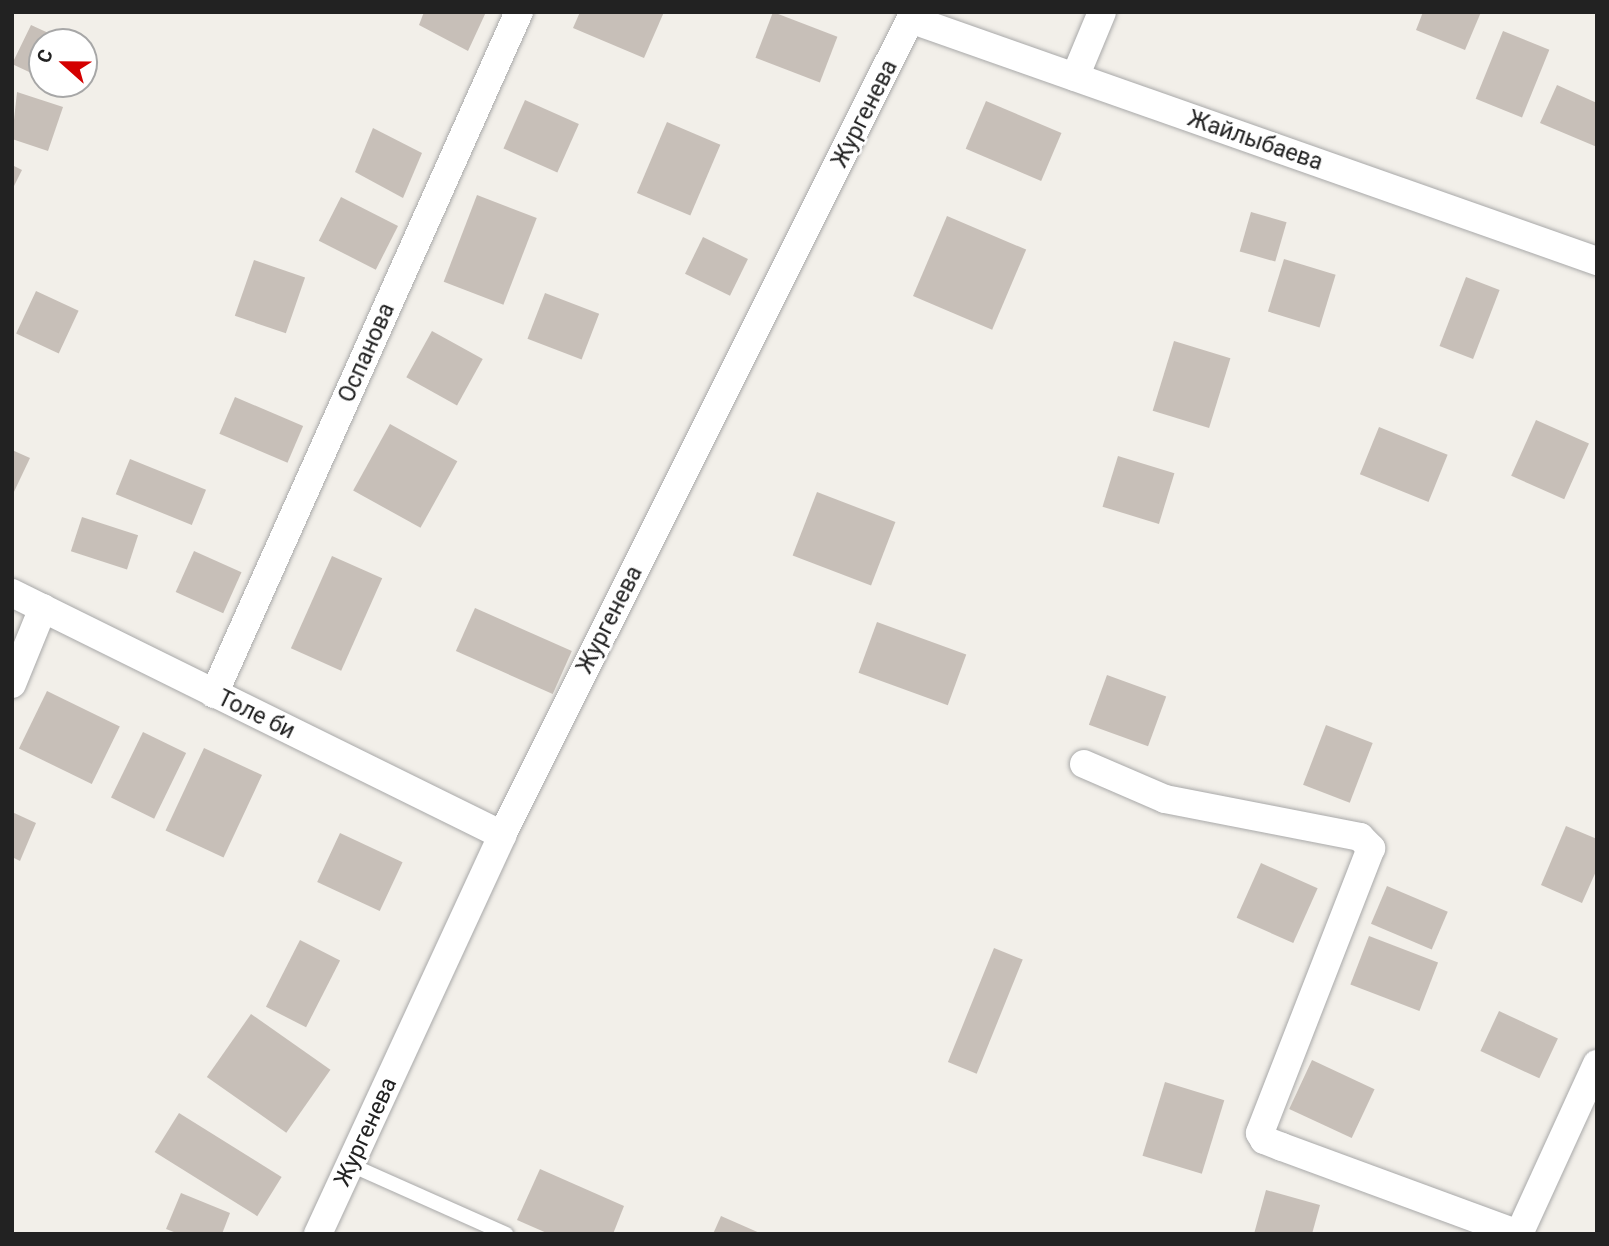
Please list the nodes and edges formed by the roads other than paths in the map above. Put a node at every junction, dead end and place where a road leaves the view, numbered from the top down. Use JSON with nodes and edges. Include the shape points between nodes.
{"nodes":[{"id":1,"x":519,"y":12,"type":"edge"},
{"id":2,"x":1102,"y":12,"type":"edge"},
{"id":3,"x":914,"y":16,"type":"edge"},
{"id":4,"x":1075,"y":77,"type":"junction"},
{"id":5,"x":1597,"y":261,"type":"edge"},
{"id":6,"x":12,"y":593,"type":"edge"},
{"id":7,"x":43,"y":608,"type":"junction"},
{"id":8,"x":12,"y":684,"type":"edge"},
{"id":9,"x":214,"y":694,"type":"junction"},
{"id":10,"x":1084,"y":764,"type":"dead end"},
{"id":11,"x":502,"y":835,"type":"junction"},
{"id":12,"x":1597,"y":1064,"type":"edge"},
{"id":13,"x":351,"y":1165,"type":"junction"},
{"id":14,"x":318,"y":1234,"type":"edge"},
{"id":15,"x":506,"y":1234,"type":"edge"},
{"id":16,"x":1518,"y":1234,"type":"edge"}],
"edges":[{"from":1,"to":9,"type":"street","name":"Оспанова"},
{"from":2,"to":4,"type":"street"},
{"from":3,"to":4,"type":"street","name":"Жайлыбаева"},
{"from":3,"to":11,"type":"street","name":"Жургенева"},
{"from":4,"to":5,"type":"street","name":"Жайлыбаева"},
{"from":6,"to":7,"type":"street","name":"Толе би"},
{"from":7,"to":8,"type":"street"},
{"from":7,"to":9,"type":"street","name":"Толе би"},
{"from":9,"to":11,"type":"street","name":"Толе би"},
{"from":10,"to":16,"type":"street","via":[[1165,799],[1360,837],[1371,848],[1260,1133],[1264,1140]]},
{"from":11,"to":13,"type":"street","name":"Жургенева"},
{"from":12,"to":16,"type":"street"},
{"from":13,"to":14,"type":"street","name":"Жургенева"},
{"from":13,"to":15,"type":"lane"}]}
